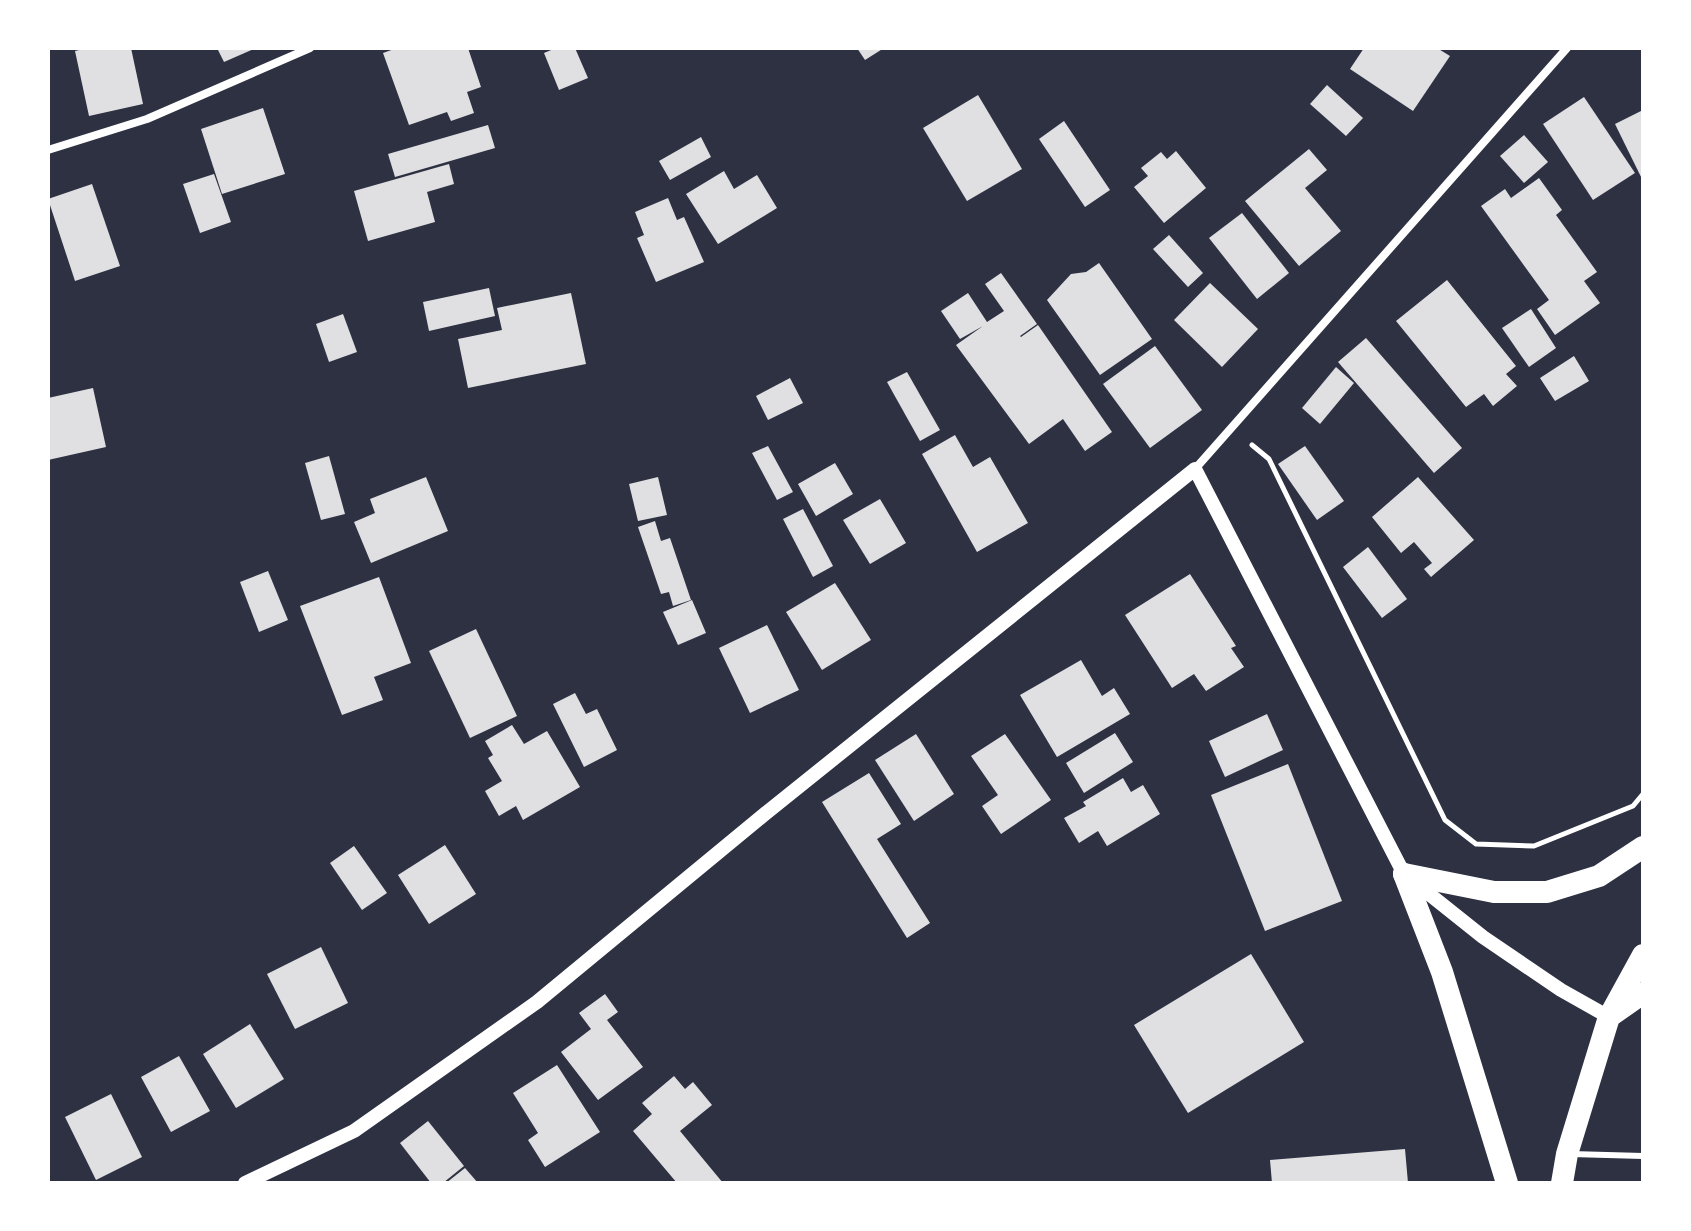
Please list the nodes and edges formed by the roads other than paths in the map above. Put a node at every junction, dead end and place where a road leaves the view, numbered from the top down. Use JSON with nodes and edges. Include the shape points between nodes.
{"nodes":[{"id":1,"x":310,"y":48,"type":"edge"},
{"id":2,"x":1567,"y":48,"type":"edge"},
{"id":3,"x":48,"y":150,"type":"edge"},
{"id":4,"x":1195,"y":469,"type":"junction"},
{"id":5,"x":1643,"y":847,"type":"edge"},
{"id":6,"x":1404,"y":874,"type":"junction"},
{"id":7,"x":1643,"y":955,"type":"edge"},
{"id":8,"x":1643,"y":993,"type":"edge"},
{"id":9,"x":1609,"y":1017,"type":"junction"},
{"id":10,"x":1567,"y":1154,"type":"junction"},
{"id":11,"x":1643,"y":1156,"type":"edge"},
{"id":12,"x":245,"y":1183,"type":"edge"},
{"id":13,"x":1507,"y":1183,"type":"edge"},
{"id":14,"x":1562,"y":1183,"type":"edge"}],
"edges":[{"from":1,"to":3,"type":"street","via":[[147,119]]},
{"from":2,"to":4,"type":"street"},
{"from":4,"to":6,"type":"street"},
{"from":4,"to":12,"type":"street","via":[[537,1002],[354,1131]]},
{"from":5,"to":6,"type":"highway","via":[[1599,876],[1547,892],[1494,892]]},
{"from":6,"to":9,"type":"street","via":[[1483,937]]},
{"from":6,"to":13,"type":"highway","via":[[1442,972]]},
{"from":7,"to":9,"type":"highway"},
{"from":8,"to":9,"type":"highway"},
{"from":9,"to":10,"type":"highway"},
{"from":10,"to":11,"type":"lane"},
{"from":10,"to":14,"type":"highway"}]}
